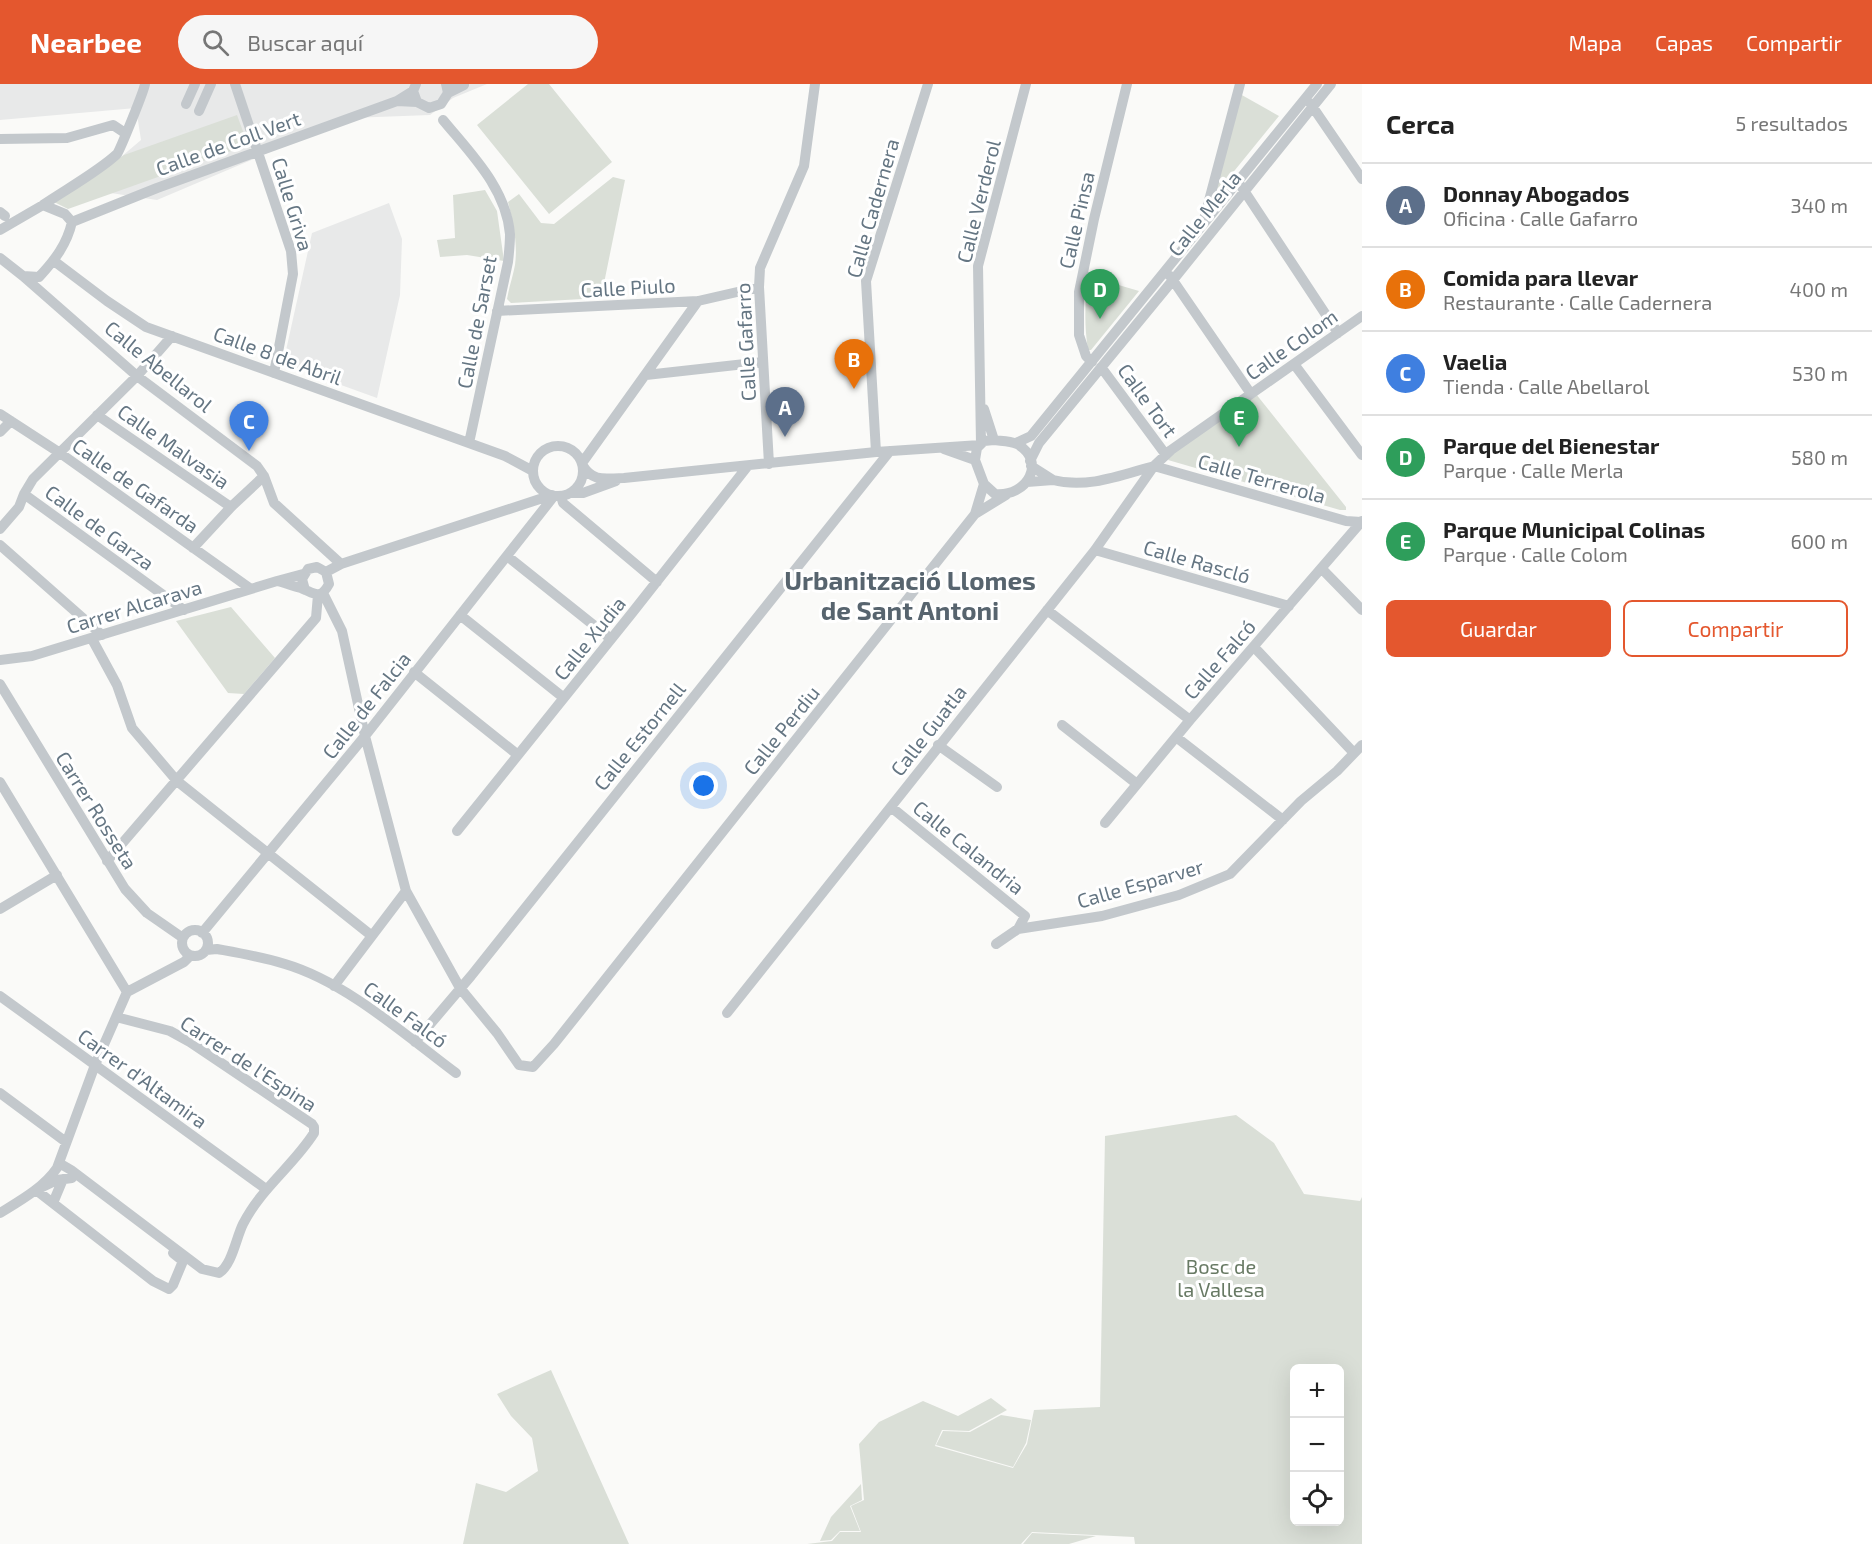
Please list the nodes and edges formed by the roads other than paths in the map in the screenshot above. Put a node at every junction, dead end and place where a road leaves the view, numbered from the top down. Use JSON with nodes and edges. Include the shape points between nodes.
{"nodes":[{"id":1,"x":145,"y":84,"type":"edge"},
{"id":2,"x":195,"y":84,"type":"edge"},
{"id":3,"x":211,"y":84,"type":"edge"},
{"id":4,"x":235,"y":84,"type":"edge"},
{"id":5,"x":815,"y":84,"type":"edge"},
{"id":6,"x":928,"y":84,"type":"edge"},
{"id":7,"x":1026,"y":84,"type":"edge"},
{"id":8,"x":1127,"y":84,"type":"edge"},
{"id":9,"x":1240,"y":84,"type":"edge"},
{"id":10,"x":1317,"y":84,"type":"edge"},
{"id":11,"x":1331,"y":84,"type":"edge"},
{"id":12,"x":456,"y":86,"type":"edge"},
{"id":13,"x":414,"y":87,"type":"edge"},
{"id":14,"x":397,"y":101,"type":"junction"},
{"id":15,"x":417,"y":102,"type":"junction"},
{"id":16,"x":1310,"y":102,"type":"junction"},
{"id":17,"x":186,"y":104,"type":"dead end"},
{"id":18,"x":441,"y":104,"type":"junction"},
{"id":19,"x":429,"y":108,"type":"junction"},
{"id":20,"x":199,"y":111,"type":"dead end"},
{"id":21,"x":443,"y":120,"type":"junction"},
{"id":22,"x":126,"y":132,"type":"junction"},
{"id":23,"x":0,"y":139,"type":"edge"},
{"id":24,"x":259,"y":152,"type":"junction"},
{"id":25,"x":1362,"y":179,"type":"edge"},
{"id":26,"x":1241,"y":187,"type":"junction"},
{"id":27,"x":43,"y":205,"type":"junction"},
{"id":28,"x":72,"y":222,"type":"junction"},
{"id":29,"x":1202,"y":228,"type":"junction"},
{"id":30,"x":0,"y":230,"type":"edge"},
{"id":31,"x":0,"y":258,"type":"edge"},
{"id":32,"x":54,"y":261,"type":"junction"},
{"id":33,"x":1166,"y":271,"type":"junction"},
{"id":34,"x":23,"y":276,"type":"junction"},
{"id":35,"x":1173,"y":280,"type":"junction"},
{"id":36,"x":759,"y":287,"type":"junction"},
{"id":37,"x":698,"y":301,"type":"junction"},
{"id":38,"x":497,"y":311,"type":"junction"},
{"id":39,"x":1362,"y":316,"type":"edge"},
{"id":40,"x":1338,"y":333,"type":"junction"},
{"id":41,"x":172,"y":336,"type":"junction"},
{"id":42,"x":763,"y":362,"type":"junction"},
{"id":43,"x":1096,"y":364,"type":"junction"},
{"id":44,"x":1293,"y":364,"type":"junction"},
{"id":45,"x":274,"y":373,"type":"junction"},
{"id":46,"x":646,"y":375,"type":"junction"},
{"id":47,"x":137,"y":376,"type":"junction"},
{"id":48,"x":1251,"y":394,"type":"junction"},
{"id":49,"x":981,"y":399,"type":"junction"},
{"id":50,"x":0,"y":414,"type":"edge"},
{"id":51,"x":97,"y":415,"type":"junction"},
{"id":52,"x":10,"y":421,"type":"junction"},
{"id":53,"x":0,"y":432,"type":"edge"},
{"id":54,"x":994,"y":440,"type":"junction"},
{"id":55,"x":470,"y":443,"type":"junction"},
{"id":56,"x":1016,"y":443,"type":"junction"},
{"id":57,"x":981,"y":444,"type":"junction"},
{"id":58,"x":939,"y":447,"type":"junction"},
{"id":59,"x":890,"y":451,"type":"junction"},
{"id":60,"x":876,"y":452,"type":"junction"},
{"id":61,"x":60,"y":453,"type":"junction"},
{"id":62,"x":1166,"y":455,"type":"junction"},
{"id":63,"x":1362,"y":455,"type":"edge"},
{"id":64,"x":975,"y":460,"type":"junction"},
{"id":65,"x":1031,"y":463,"type":"junction"},
{"id":66,"x":769,"y":464,"type":"junction"},
{"id":67,"x":534,"y":465,"type":"junction"},
{"id":68,"x":582,"y":465,"type":"junction"},
{"id":69,"x":1154,"y":466,"type":"junction"},
{"id":70,"x":747,"y":467,"type":"junction"},
{"id":71,"x":264,"y":476,"type":"junction"},
{"id":72,"x":624,"y":478,"type":"junction"},
{"id":73,"x":1053,"y":480,"type":"junction"},
{"id":74,"x":1027,"y":482,"type":"junction"},
{"id":75,"x":984,"y":484,"type":"junction"},
{"id":76,"x":537,"y":486,"type":"junction"},
{"id":77,"x":24,"y":494,"type":"junction"},
{"id":78,"x":559,"y":495,"type":"junction"},
{"id":79,"x":1006,"y":495,"type":"junction"},
{"id":80,"x":527,"y":503,"type":"junction"},
{"id":81,"x":231,"y":507,"type":"junction"},
{"id":82,"x":975,"y":514,"type":"junction"},
{"id":83,"x":1361,"y":521,"type":"edge"},
{"id":84,"x":0,"y":529,"type":"edge"},
{"id":85,"x":0,"y":545,"type":"edge"},
{"id":86,"x":193,"y":548,"type":"junction"},
{"id":87,"x":1095,"y":550,"type":"junction"},
{"id":88,"x":507,"y":556,"type":"junction"},
{"id":89,"x":341,"y":564,"type":"junction"},
{"id":90,"x":1322,"y":569,"type":"junction"},
{"id":91,"x":326,"y":572,"type":"junction"},
{"id":92,"x":303,"y":574,"type":"junction"},
{"id":93,"x":277,"y":580,"type":"junction"},
{"id":94,"x":657,"y":582,"type":"junction"},
{"id":95,"x":251,"y":589,"type":"junction"},
{"id":96,"x":305,"y":590,"type":"junction"},
{"id":97,"x":320,"y":594,"type":"junction"},
{"id":98,"x":1289,"y":606,"type":"junction"},
{"id":99,"x":184,"y":610,"type":"junction"},
{"id":100,"x":1047,"y":610,"type":"junction"},
{"id":101,"x":1362,"y":610,"type":"edge"},
{"id":102,"x":460,"y":615,"type":"junction"},
{"id":103,"x":97,"y":637,"type":"junction"},
{"id":104,"x":611,"y":639,"type":"junction"},
{"id":105,"x":1254,"y":647,"type":"junction"},
{"id":106,"x":0,"y":660,"type":"edge"},
{"id":107,"x":414,"y":672,"type":"junction"},
{"id":108,"x":0,"y":684,"type":"edge"},
{"id":109,"x":564,"y":698,"type":"junction"},
{"id":110,"x":1190,"y":720,"type":"junction"},
{"id":111,"x":1062,"y":725,"type":"dead end"},
{"id":112,"x":365,"y":736,"type":"junction"},
{"id":113,"x":1176,"y":737,"type":"junction"},
{"id":114,"x":938,"y":745,"type":"junction"},
{"id":115,"x":1358,"y":749,"type":"edge"},
{"id":116,"x":518,"y":755,"type":"junction"},
{"id":117,"x":177,"y":780,"type":"junction"},
{"id":118,"x":0,"y":782,"type":"edge"},
{"id":119,"x":1137,"y":784,"type":"junction"},
{"id":120,"x":997,"y":787,"type":"dead end"},
{"id":121,"x":891,"y":807,"type":"junction"},
{"id":122,"x":1282,"y":820,"type":"junction"},
{"id":123,"x":1105,"y":823,"type":"dead end"},
{"id":124,"x":457,"y":831,"type":"dead end"},
{"id":125,"x":268,"y":855,"type":"junction"},
{"id":126,"x":108,"y":861,"type":"junction"},
{"id":127,"x":57,"y":874,"type":"junction"},
{"id":128,"x":406,"y":891,"type":"junction"},
{"id":129,"x":0,"y":909,"type":"edge"},
{"id":130,"x":1018,"y":929,"type":"junction"},
{"id":131,"x":202,"y":933,"type":"junction"},
{"id":132,"x":372,"y":936,"type":"junction"},
{"id":133,"x":183,"y":938,"type":"junction"},
{"id":134,"x":996,"y":944,"type":"dead end"},
{"id":135,"x":206,"y":950,"type":"junction"},
{"id":136,"x":190,"y":956,"type":"junction"},
{"id":137,"x":334,"y":986,"type":"junction"},
{"id":138,"x":460,"y":988,"type":"junction"},
{"id":139,"x":127,"y":992,"type":"junction"},
{"id":140,"x":0,"y":996,"type":"edge"},
{"id":141,"x":727,"y":1013,"type":"dead end"},
{"id":142,"x":116,"y":1017,"type":"junction"},
{"id":143,"x":415,"y":1042,"type":"junction"},
{"id":144,"x":95,"y":1065,"type":"junction"},
{"id":145,"x":456,"y":1073,"type":"dead end"},
{"id":146,"x":0,"y":1094,"type":"edge"},
{"id":147,"x":66,"y":1142,"type":"junction"},
{"id":148,"x":58,"y":1165,"type":"junction"},
{"id":149,"x":67,"y":1178,"type":"junction"},
{"id":150,"x":266,"y":1189,"type":"junction"},
{"id":151,"x":36,"y":1190,"type":"junction"},
{"id":152,"x":53,"y":1203,"type":"junction"},
{"id":153,"x":0,"y":1213,"type":"edge"}],
"edges":[{"from":1,"to":22,"type":"street"},
{"from":2,"to":17,"type":"street"},
{"from":3,"to":20,"type":"street"},
{"from":4,"to":24,"type":"street","name":"Calle Griva"},
{"from":5,"to":36,"type":"street","name":"Calle Gafarro","via":[[804,166],[760,268]]},
{"from":6,"to":60,"type":"street","name":"Calle Cadernera","via":[[866,281]]},
{"from":7,"to":49,"type":"street","name":"Calle Verderol","via":[[978,266]]},
{"from":8,"to":43,"type":"street","name":"Calle Pinsa","via":[[1079,292],[1079,335],[1086,356]]},
{"from":9,"to":29,"type":"street"},
{"from":10,"to":16,"type":"street","name":"Calle Merla"},
{"from":11,"to":16,"type":"street","name":"Calle Merla"},
{"from":12,"to":18,"type":"street"},
{"from":13,"to":14,"type":"street","name":"Calle de Coll Vert"},
{"from":13,"to":15,"type":"street"},
{"from":14,"to":15,"type":"street","name":"Calle de Coll Vert"},
{"from":14,"to":24,"type":"street","name":"Calle de Coll Vert"},
{"from":15,"to":19,"type":"street","name":"Calle de Sarset"},
{"from":16,"to":25,"type":"street"},
{"from":16,"to":26,"type":"street","name":"Calle Merla"},
{"from":18,"to":19,"type":"street"},
{"from":18,"to":21,"type":"street"},
{"from":19,"to":21,"type":"street","name":"Calle de Sarset"},
{"from":21,"to":38,"type":"street","name":"Calle de Sarset","via":[[485,171],[501,198],[510,233]]},
{"from":22,"to":23,"type":"street","via":[[113,125],[67,138]]},
{"from":22,"to":27,"type":"street","via":[[119,152]]},
{"from":24,"to":28,"type":"street","name":"Calle de Coll Vert"},
{"from":24,"to":45,"type":"street","name":"Calle Griva","via":[[291,251],[293,274]]},
{"from":26,"to":29,"type":"street","name":"Calle Merla"},
{"from":26,"to":35,"type":"street","name":"Calle Merla"},
{"from":26,"to":40,"type":"street"},
{"from":27,"to":28,"type":"street"},
{"from":27,"to":30,"type":"street"},
{"from":28,"to":32,"type":"street"},
{"from":29,"to":33,"type":"street","name":"Calle Merla"},
{"from":31,"to":34,"type":"street","name":"Calle Abellarol"},
{"from":32,"to":34,"type":"street","via":[[39,277]]},
{"from":32,"to":41,"type":"street","name":"Calle 8 de Abril","via":[[146,327]]},
{"from":33,"to":35,"type":"street"},
{"from":33,"to":43,"type":"street","name":"Calle Merla"},
{"from":34,"to":47,"type":"street","name":"Calle Abellarol"},
{"from":35,"to":43,"type":"street","name":"Calle Merla"},
{"from":35,"to":48,"type":"street"},
{"from":36,"to":37,"type":"street","name":"Calle Piulo"},
{"from":36,"to":42,"type":"street","name":"Calle Gafarro"},
{"from":37,"to":38,"type":"street","name":"Calle Piulo"},
{"from":37,"to":46,"type":"street"},
{"from":38,"to":55,"type":"street","name":"Calle de Sarset"},
{"from":39,"to":40,"type":"street","name":"Calle Colom"},
{"from":40,"to":44,"type":"street","name":"Calle Colom"},
{"from":41,"to":45,"type":"street","name":"Calle 8 de Abril"},
{"from":41,"to":47,"type":"street"},
{"from":42,"to":46,"type":"street"},
{"from":42,"to":66,"type":"street","name":"Calle Gafarro"},
{"from":43,"to":56,"type":"street","name":"Calle Merla","via":[[1031,436]]},
{"from":43,"to":62,"type":"street","name":"Calle Tort"},
{"from":43,"to":65,"type":"street","name":"Calle Merla","via":[[1039,443]]},
{"from":44,"to":48,"type":"street","name":"Calle Colom"},
{"from":44,"to":63,"type":"street"},
{"from":45,"to":55,"type":"street","name":"Calle 8 de Abril"},
{"from":46,"to":68,"type":"street"},
{"from":47,"to":51,"type":"street"},
{"from":47,"to":71,"type":"street","name":"Calle Abellarol","via":[[257,466]]},
{"from":48,"to":62,"type":"street","name":"Calle Colom"},
{"from":49,"to":54,"type":"street","name":"Calle Verderol"},
{"from":49,"to":57,"type":"street","name":"Calle Verderol"},
{"from":50,"to":52,"type":"street","name":"Calle de Gafarda"},
{"from":51,"to":61,"type":"street"},
{"from":51,"to":81,"type":"street","name":"Calle Malvasia"},
{"from":52,"to":53,"type":"street"},
{"from":52,"to":61,"type":"street","name":"Calle de Gafarda"},
{"from":54,"to":56,"type":"street"},
{"from":54,"to":57,"type":"street"},
{"from":55,"to":67,"type":"street","name":"Calle 8 de Abril"},
{"from":56,"to":65,"type":"street","via":[[1028,453]]},
{"from":57,"to":58,"type":"street"},
{"from":57,"to":64,"type":"street"},
{"from":58,"to":59,"type":"street"},
{"from":58,"to":64,"type":"street"},
{"from":59,"to":60,"type":"street"},
{"from":59,"to":138,"type":"street","name":"Calle Estornell"},
{"from":60,"to":66,"type":"street"},
{"from":61,"to":77,"type":"street","via":[[33,479]]},
{"from":61,"to":86,"type":"street","name":"Calle de Gafarda"},
{"from":62,"to":69,"type":"street","name":"Calle Colom"},
{"from":64,"to":75,"type":"street"},
{"from":65,"to":73,"type":"street"},
{"from":65,"to":74,"type":"street"},
{"from":66,"to":70,"type":"street"},
{"from":67,"to":68,"type":"street","via":[[546,448],[562,446],[576,454]]},
{"from":67,"to":76,"type":"street"},
{"from":68,"to":72,"type":"street","via":[[588,475],[596,478]]},
{"from":68,"to":78,"type":"street","via":[[580,481]]},
{"from":69,"to":73,"type":"street","via":[[1092,483]]},
{"from":69,"to":83,"type":"street","name":"Calle Terrerola","via":[[1346,521]]},
{"from":69,"to":87,"type":"street","name":"Calle Guatla"},
{"from":70,"to":72,"type":"street"},
{"from":70,"to":94,"type":"street","name":"Calle Xudia"},
{"from":71,"to":81,"type":"street"},
{"from":71,"to":89,"type":"street","name":"Calle Abellarol","via":[[274,503]]},
{"from":72,"to":78,"type":"street","via":[[583,493]]},
{"from":73,"to":74,"type":"street"},
{"from":74,"to":79,"type":"street","via":[[1020,490]]},
{"from":75,"to":79,"type":"street","via":[[995,494]]},
{"from":75,"to":82,"type":"street","name":"Calle Perdiu"},
{"from":76,"to":78,"type":"street"},
{"from":76,"to":80,"type":"street"},
{"from":77,"to":84,"type":"street","via":[[19,507]]},
{"from":77,"to":99,"type":"street","name":"Calle de Garza"},
{"from":78,"to":80,"type":"street"},
{"from":78,"to":88,"type":"street","name":"Calle de Falcia"},
{"from":78,"to":94,"type":"street","via":[[563,503]]},
{"from":79,"to":82,"type":"street","name":"Calle Perdiu"},
{"from":80,"to":89,"type":"street"},
{"from":81,"to":86,"type":"street"},
{"from":82,"to":138,"type":"street","name":"Calle Perdiu","via":[[533,1067],[519,1065]]},
{"from":83,"to":90,"type":"street","name":"Calle Falcó"},
{"from":85,"to":103,"type":"street"},
{"from":86,"to":95,"type":"street","name":"Calle de Gafarda"},
{"from":87,"to":98,"type":"street","name":"Calle Rascló"},
{"from":87,"to":100,"type":"street","name":"Calle Guatla"},
{"from":88,"to":102,"type":"street","name":"Calle de Falcia"},
{"from":88,"to":104,"type":"street"},
{"from":89,"to":91,"type":"street"},
{"from":90,"to":98,"type":"street","name":"Calle Falcó"},
{"from":90,"to":101,"type":"street"},
{"from":91,"to":92,"type":"street","via":[[312,568]]},
{"from":91,"to":97,"type":"street","via":[[329,584]]},
{"from":92,"to":93,"type":"street","name":"Carrer Alcarava"},
{"from":92,"to":96,"type":"street"},
{"from":93,"to":95,"type":"street","name":"Carrer Alcarava"},
{"from":93,"to":96,"type":"street"},
{"from":94,"to":104,"type":"street","name":"Calle Xudia"},
{"from":95,"to":99,"type":"street","name":"Carrer Alcarava"},
{"from":96,"to":97,"type":"street"},
{"from":97,"to":112,"type":"street","via":[[342,631]]},
{"from":97,"to":117,"type":"street","via":[[316,618]]},
{"from":98,"to":105,"type":"street","name":"Calle Falcó"},
{"from":99,"to":103,"type":"street","name":"Carrer Alcarava"},
{"from":100,"to":110,"type":"street"},
{"from":100,"to":114,"type":"street","name":"Calle Guatla"},
{"from":102,"to":107,"type":"street","name":"Calle de Falcia"},
{"from":102,"to":109,"type":"street"},
{"from":103,"to":106,"type":"street","name":"Carrer Alcarava","via":[[32,656]]},
{"from":103,"to":117,"type":"street","via":[[132,728]]},
{"from":104,"to":109,"type":"street","name":"Calle Xudia"},
{"from":105,"to":110,"type":"street","name":"Calle Falcó"},
{"from":105,"to":115,"type":"street"},
{"from":107,"to":112,"type":"street","name":"Calle de Falcia"},
{"from":107,"to":116,"type":"street"},
{"from":108,"to":126,"type":"street","name":"Carrer Rosseta"},
{"from":109,"to":116,"type":"street","name":"Calle Xudia"},
{"from":110,"to":113,"type":"street","name":"Calle Falcó"},
{"from":111,"to":119,"type":"street"},
{"from":112,"to":125,"type":"street","name":"Calle de Falcia"},
{"from":112,"to":128,"type":"street"},
{"from":113,"to":119,"type":"street","name":"Calle Falcó"},
{"from":113,"to":122,"type":"street"},
{"from":114,"to":120,"type":"street"},
{"from":114,"to":121,"type":"street","name":"Calle Guatla"},
{"from":115,"to":122,"type":"street","name":"Calle Esparver"},
{"from":116,"to":124,"type":"street","name":"Calle Xudia"},
{"from":117,"to":125,"type":"street"},
{"from":117,"to":126,"type":"street"},
{"from":118,"to":127,"type":"street"},
{"from":119,"to":123,"type":"street","name":"Calle Falcó"},
{"from":121,"to":130,"type":"street","name":"Calle Calandria","via":[[1025,916]]},
{"from":121,"to":141,"type":"street","name":"Calle Guatla"},
{"from":122,"to":130,"type":"street","name":"Calle Esparver","via":[[1230,874],[1207,884],[1102,916]]},
{"from":125,"to":131,"type":"street","name":"Calle de Falcia"},
{"from":125,"to":132,"type":"street"},
{"from":126,"to":133,"type":"street","name":"Carrer Rosseta","via":[[125,889],[147,913]]},
{"from":127,"to":129,"type":"street"},
{"from":127,"to":139,"type":"street"},
{"from":128,"to":132,"type":"street"},
{"from":128,"to":138,"type":"street"},
{"from":130,"to":134,"type":"street"},
{"from":131,"to":133,"type":"street","via":[[192,931]]},
{"from":131,"to":135,"type":"street","via":[[207,939]]},
{"from":132,"to":137,"type":"street"},
{"from":133,"to":136,"type":"street","via":[[183,949]]},
{"from":135,"to":136,"type":"street"},
{"from":135,"to":137,"type":"street","via":[[286,964]]},
{"from":136,"to":139,"type":"street"},
{"from":137,"to":143,"type":"street","name":"Calle Falcó"},
{"from":138,"to":143,"type":"street","name":"Calle Estornell"},
{"from":139,"to":142,"type":"street"},
{"from":140,"to":144,"type":"street","name":"Carrer d'Altamira"},
{"from":142,"to":144,"type":"street"},
{"from":142,"to":150,"type":"street","name":"Carrer de l'Espina","via":[[170,1031],[312,1124],[314,1133],[310,1140]]},
{"from":143,"to":145,"type":"street","name":"Calle Falcó"},
{"from":144,"to":147,"type":"street"},
{"from":144,"to":150,"type":"street","name":"Carrer d'Altamira"},
{"from":146,"to":147,"type":"street"},
{"from":147,"to":148,"type":"street"},
{"from":148,"to":149,"type":"street"},
{"from":148,"to":150,"type":"street","name":"Carrer de l'Espina","via":[[71,1170],[211,1272],[224,1269],[243,1224]]},
{"from":148,"to":151,"type":"street"},
{"from":149,"to":151,"type":"street"},
{"from":149,"to":152,"type":"street"},
{"from":149,"to":152,"type":"street","via":[[183,1261],[173,1285],[169,1289],[153,1281]]},
{"from":151,"to":152,"type":"street"},
{"from":151,"to":153,"type":"street"}]}
